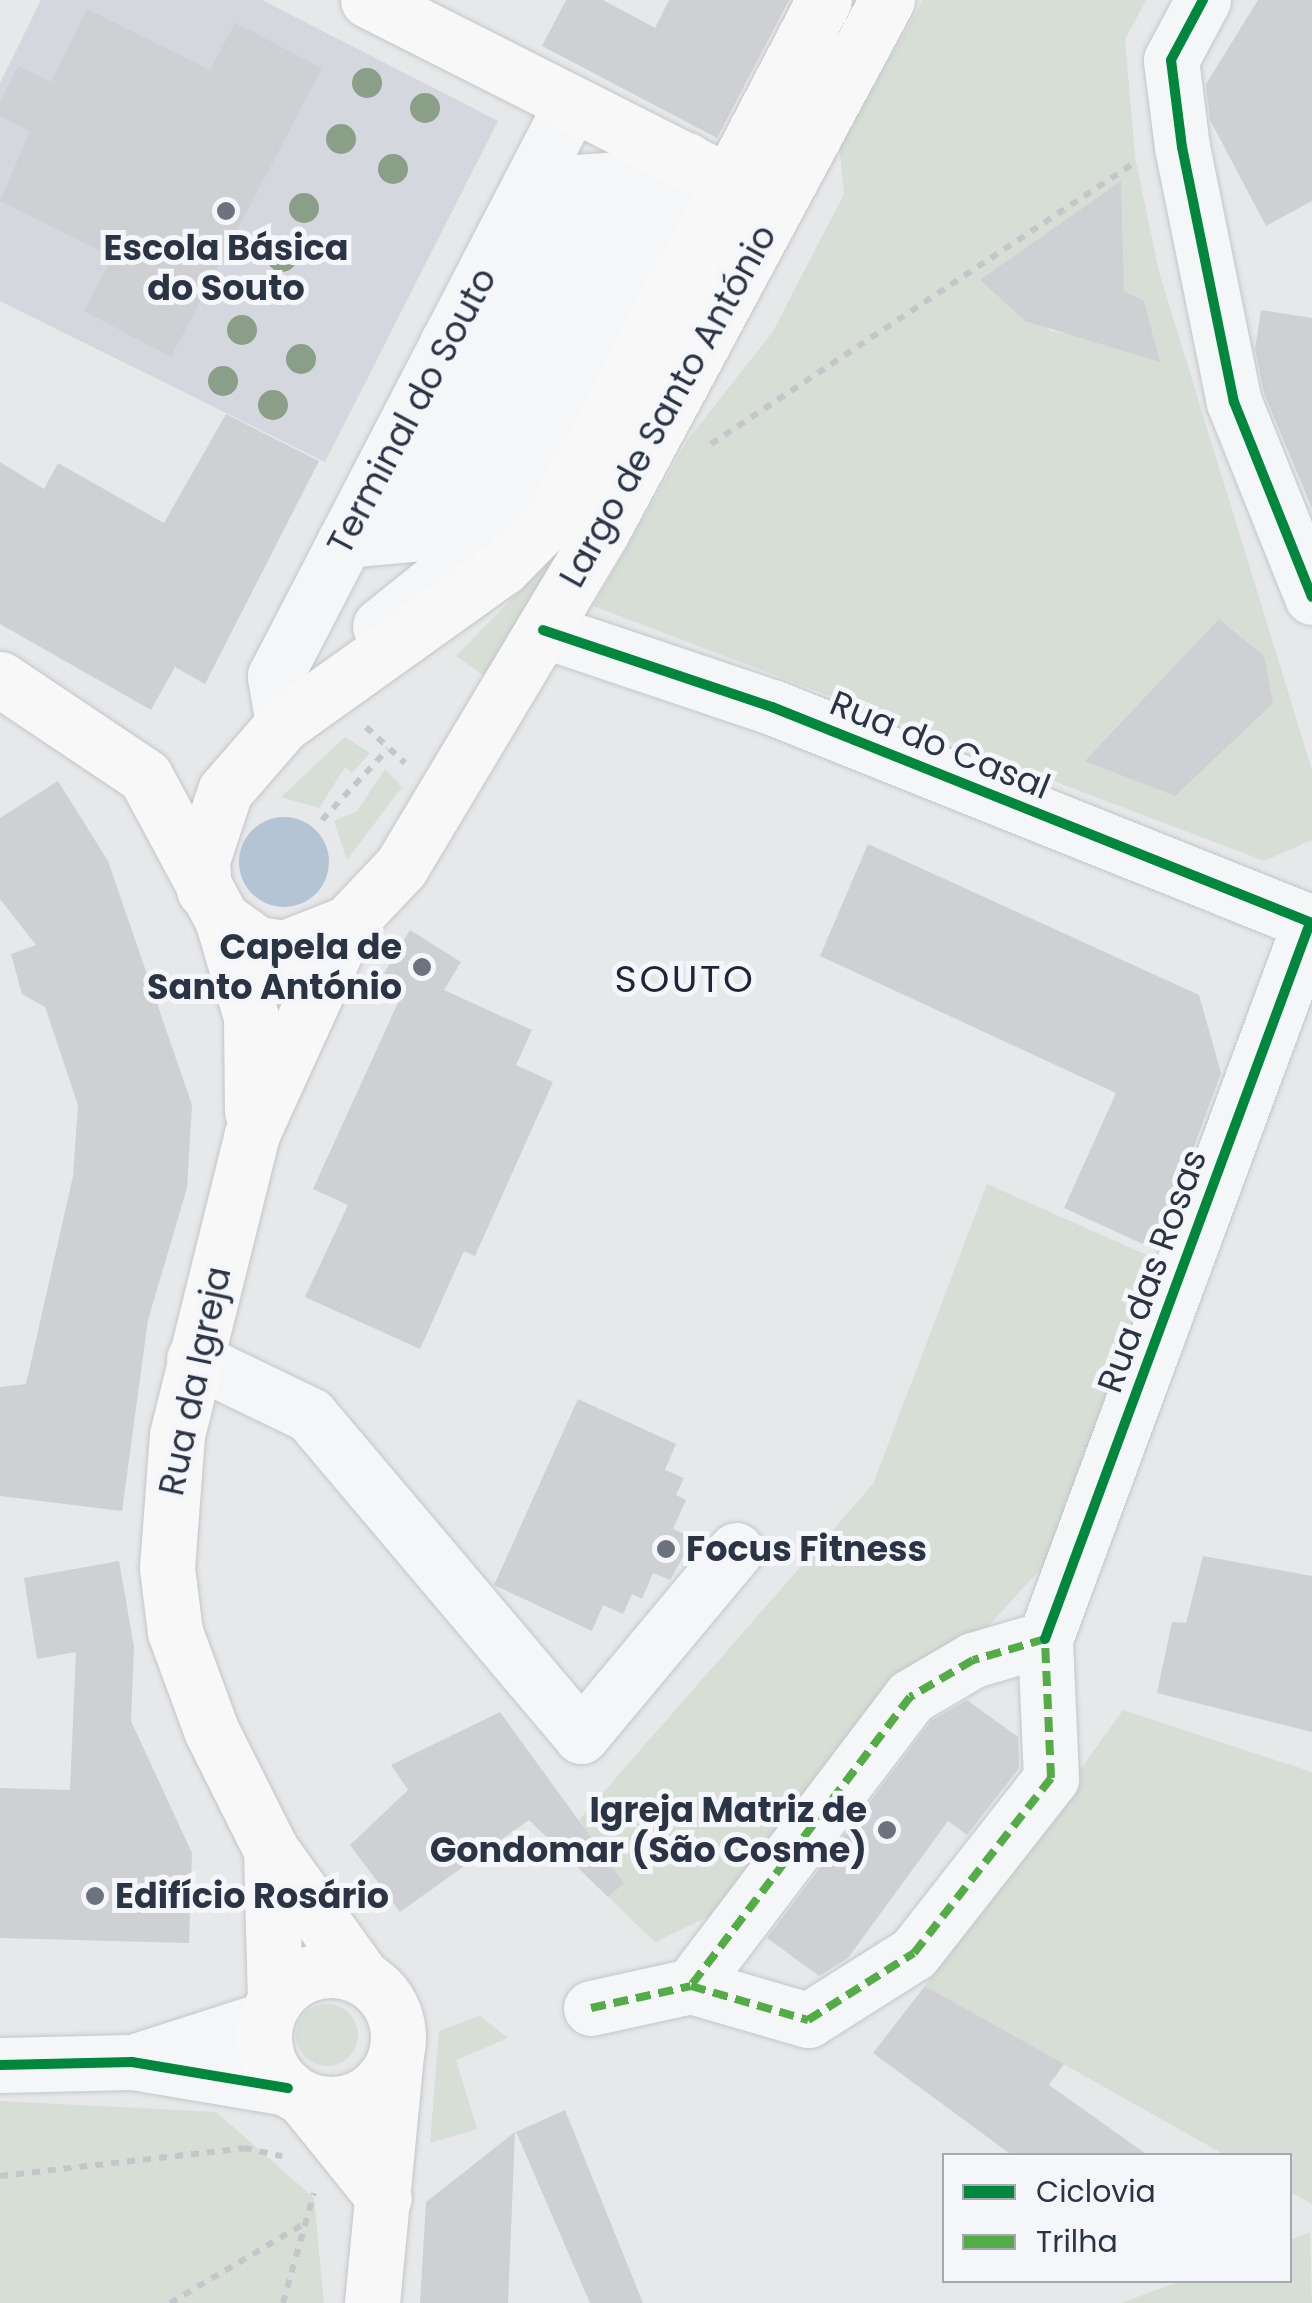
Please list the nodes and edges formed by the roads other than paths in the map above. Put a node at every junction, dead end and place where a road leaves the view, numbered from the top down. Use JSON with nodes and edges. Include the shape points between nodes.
{"nodes":[{"id":1,"x":368,"y":0,"type":"edge"},
{"id":2,"x":824,"y":0,"type":"edge"},
{"id":3,"x":887,"y":0,"type":"edge"},
{"id":4,"x":1203,"y":0,"type":"edge"},
{"id":5,"x":572,"y":103,"type":"junction"},
{"id":6,"x":698,"y":172,"type":"junction"},
{"id":7,"x":530,"y":186,"type":"junction"},
{"id":8,"x":778,"y":207,"type":"junction"},
{"id":9,"x":652,"y":226,"type":"junction"},
{"id":10,"x":502,"y":238,"type":"junction"},
{"id":11,"x":624,"y":280,"type":"junction"},
{"id":12,"x":475,"y":291,"type":"junction"},
{"id":13,"x":447,"y":343,"type":"junction"},
{"id":14,"x":573,"y":378,"type":"junction"},
{"id":15,"x":411,"y":414,"type":"junction"},
{"id":16,"x":520,"y":478,"type":"junction"},
{"id":17,"x":371,"y":491,"type":"junction"},
{"id":18,"x":488,"y":527,"type":"junction"},
{"id":19,"x":345,"y":540,"type":"junction"},
{"id":20,"x":1312,"y":597,"type":"edge"},
{"id":21,"x":543,"y":630,"type":"junction"},
{"id":22,"x":0,"y":679,"type":"edge"},
{"id":23,"x":330,"y":691,"type":"junction"},
{"id":24,"x":283,"y":724,"type":"junction"},
{"id":25,"x":213,"y":904,"type":"junction"},
{"id":26,"x":348,"y":923,"type":"junction"},
{"id":27,"x":1311,"y":923,"type":"edge"},
{"id":28,"x":252,"y":1134,"type":"junction"},
{"id":29,"x":194,"y":1360,"type":"junction"},
{"id":30,"x":736,"y":1550,"type":"dead end"},
{"id":31,"x":1045,"y":1638,"type":"junction"},
{"id":32,"x":270,"y":1850,"type":"junction"},
{"id":33,"x":363,"y":1978,"type":"junction"},
{"id":34,"x":691,"y":1986,"type":"junction"},
{"id":35,"x":591,"y":2008,"type":"dead end"},
{"id":36,"x":271,"y":2010,"type":"junction"},
{"id":37,"x":396,"y":2056,"type":"junction"},
{"id":38,"x":132,"y":2062,"type":"junction"},
{"id":39,"x":0,"y":2065,"type":"edge"},
{"id":40,"x":312,"y":2121,"type":"junction"},
{"id":41,"x":384,"y":2198,"type":"junction"},
{"id":42,"x":372,"y":2303,"type":"edge"}],
"edges":[{"from":1,"to":5,"type":"main road"},
{"from":2,"to":6,"type":"main road","name":"Largo de Santo António"},
{"from":3,"to":8,"type":"main road","name":"Largo de Santo António"},
{"from":4,"to":20,"type":"street","via":[[1170,60],[1180,132],[1234,402]]},
{"from":5,"to":6,"type":"main road"},
{"from":5,"to":7,"type":"street","name":"Terminal do Souto"},
{"from":6,"to":7,"type":"street"},
{"from":6,"to":8,"type":"main road"},
{"from":6,"to":9,"type":"street"},
{"from":6,"to":23,"type":"main road","name":"Largo de Santo António","via":[[557,512],[503,566]]},
{"from":7,"to":10,"type":"street","name":"Terminal do Souto"},
{"from":8,"to":21,"type":"main road","name":"Largo de Santo António"},
{"from":9,"to":10,"type":"street"},
{"from":9,"to":11,"type":"street"},
{"from":10,"to":12,"type":"street","name":"Terminal do Souto"},
{"from":11,"to":12,"type":"street"},
{"from":11,"to":14,"type":"street"},
{"from":12,"to":13,"type":"street","name":"Terminal do Souto"},
{"from":13,"to":14,"type":"street"},
{"from":13,"to":15,"type":"street","name":"Terminal do Souto"},
{"from":14,"to":15,"type":"street"},
{"from":14,"to":16,"type":"street"},
{"from":15,"to":17,"type":"street","name":"Terminal do Souto"},
{"from":16,"to":17,"type":"street"},
{"from":16,"to":18,"type":"street"},
{"from":17,"to":19,"type":"street","name":"Terminal do Souto"},
{"from":18,"to":19,"type":"street"},
{"from":18,"to":23,"type":"street","via":[[457,564],[335,660]]},
{"from":19,"to":24,"type":"street","name":"Terminal do Souto","via":[[275,676]]},
{"from":21,"to":26,"type":"main road","name":"Largo de Santo António","via":[[402,867]]},
{"from":21,"to":27,"type":"street","name":"Rua do Casal","via":[[772,708]]},
{"from":22,"to":25,"type":"main road","via":[[145,776]]},
{"from":23,"to":24,"type":"main road","name":"Largo de Santo António"},
{"from":24,"to":25,"type":"main road","name":"Largo de Santo António","via":[[225,791],[202,860]]},
{"from":25,"to":26,"type":"main road","name":"Largo de Santo António","via":[[257,944],[284,948]]},
{"from":25,"to":28,"type":"main road","name":"Rua da Igreja","via":[[251,1016]]},
{"from":26,"to":28,"type":"main road","name":"Rua da Igreja"},
{"from":27,"to":31,"type":"street","name":"Rua das Rosas"},
{"from":28,"to":29,"type":"main road","name":"Rua da Igreja"},
{"from":29,"to":30,"type":"street","via":[[310,1415],[581,1736]]},
{"from":29,"to":32,"type":"main road","name":"Rua da Igreja","via":[[166,1514],[175,1632]]},
{"from":31,"to":34,"type":"street","via":[[973,1660],[910,1697]]},
{"from":31,"to":34,"type":"street","via":[[1051,1778],[914,1953],[808,2020]]},
{"from":32,"to":33,"type":"main road","name":"Rua da Igreja"},
{"from":32,"to":36,"type":"main road","name":"Rua da Igreja"},
{"from":33,"to":36,"type":"main road","via":[[306,1975]]},
{"from":33,"to":37,"type":"main road","via":[[396,2019]]},
{"from":34,"to":35,"type":"street"},
{"from":36,"to":38,"type":"street"},
{"from":36,"to":40,"type":"main road","via":[[268,2057]]},
{"from":37,"to":40,"type":"main road","via":[[384,2078]]},
{"from":37,"to":41,"type":"main road"},
{"from":38,"to":39,"type":"street"},
{"from":38,"to":40,"type":"street"},
{"from":40,"to":41,"type":"main road"},
{"from":41,"to":42,"type":"main road"}]}
